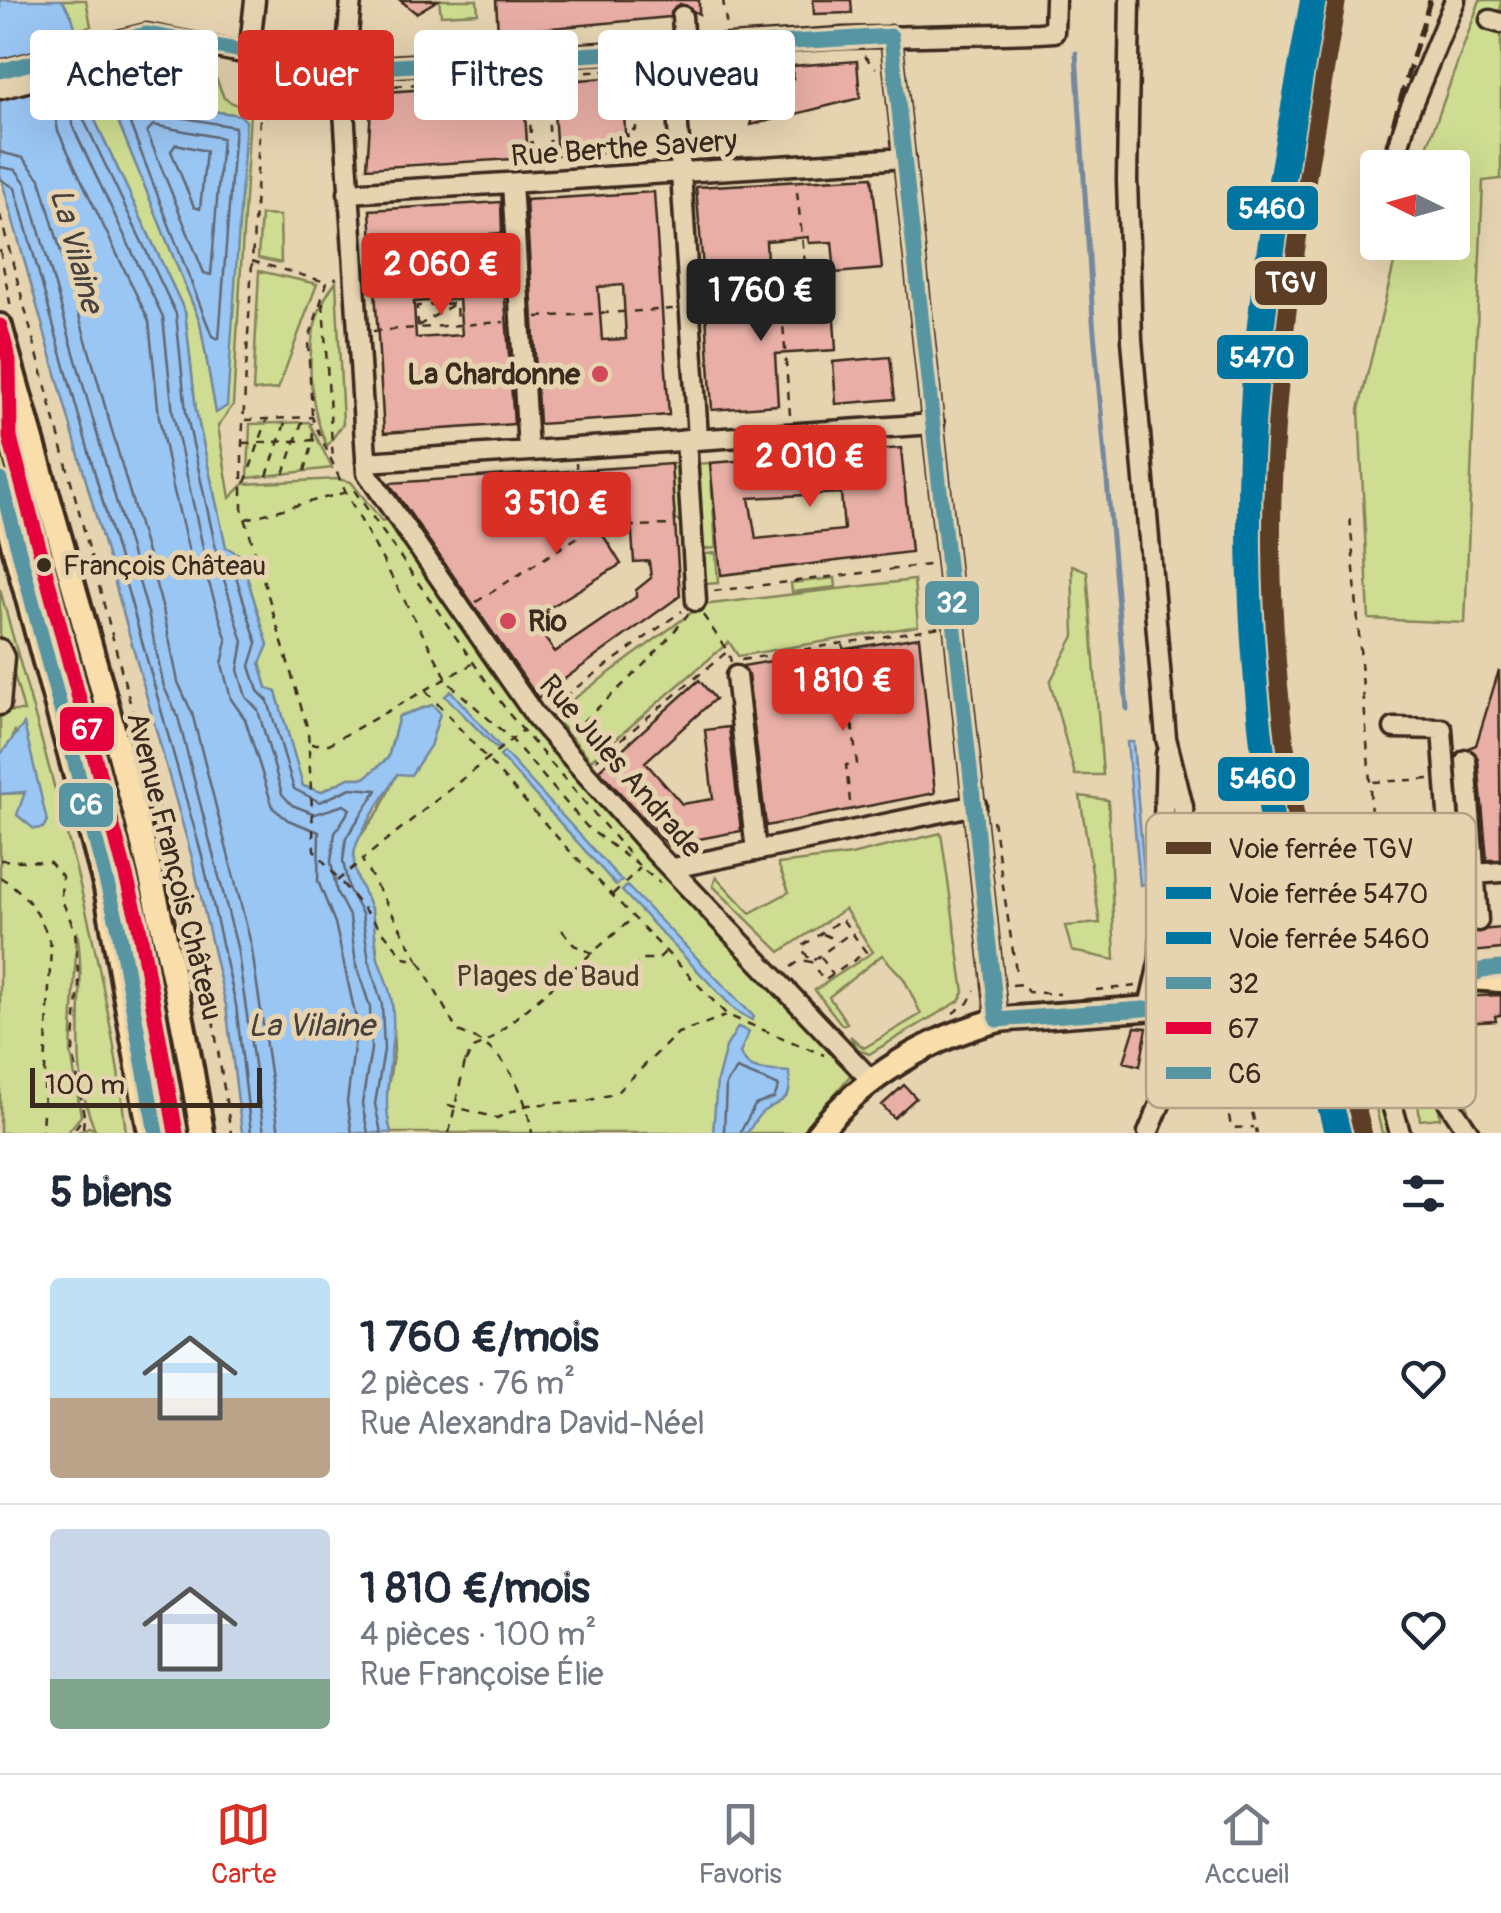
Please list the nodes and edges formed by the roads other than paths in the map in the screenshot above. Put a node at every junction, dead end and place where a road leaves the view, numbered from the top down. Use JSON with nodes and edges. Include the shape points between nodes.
{"nodes":[{"id":1,"x":255,"y":0,"type":"edge"},
{"id":2,"x":351,"y":0,"type":"edge"},
{"id":3,"x":1055,"y":0,"type":"edge"},
{"id":4,"x":1130,"y":0,"type":"edge"},
{"id":5,"x":1455,"y":0,"type":"edge"},
{"id":6,"x":682,"y":16,"type":"dead end"},
{"id":7,"x":251,"y":30,"type":"edge"},
{"id":8,"x":349,"y":30,"type":"edge"},
{"id":9,"x":680,"y":30,"type":"edge"},
{"id":10,"x":891,"y":36,"type":"junction"},
{"id":11,"x":795,"y":41,"type":"edge"},
{"id":12,"x":598,"y":53,"type":"edge"},
{"id":13,"x":394,"y":65,"type":"edge"},
{"id":14,"x":30,"y":66,"type":"edge"},
{"id":15,"x":0,"y":71,"type":"edge"},
{"id":16,"x":30,"y":79,"type":"edge"},
{"id":17,"x":0,"y":90,"type":"edge"},
{"id":18,"x":344,"y":120,"type":"edge"},
{"id":19,"x":679,"y":120,"type":"edge"},
{"id":20,"x":1398,"y":150,"type":"edge"},
{"id":21,"x":904,"y":158,"type":"junction"},
{"id":22,"x":680,"y":172,"type":"junction"},
{"id":23,"x":512,"y":184,"type":"junction"},
{"id":24,"x":348,"y":193,"type":"junction"},
{"id":25,"x":5,"y":317,"type":"edge"},
{"id":26,"x":10,"y":360,"type":"junction"},
{"id":27,"x":0,"y":402,"type":"edge"},
{"id":28,"x":934,"y":424,"type":"junction"},
{"id":29,"x":10,"y":438,"type":"junction"},
{"id":30,"x":692,"y":438,"type":"junction"},
{"id":31,"x":528,"y":450,"type":"junction"},
{"id":32,"x":366,"y":462,"type":"junction"},
{"id":33,"x":0,"y":495,"type":"edge"},
{"id":34,"x":697,"y":605,"type":"road end"},
{"id":35,"x":0,"y":649,"type":"edge"},
{"id":36,"x":734,"y":669,"type":"road end"},
{"id":37,"x":0,"y":705,"type":"edge"},
{"id":38,"x":1394,"y":728,"type":"dead end"},
{"id":39,"x":1166,"y":738,"type":"junction"},
{"id":40,"x":1466,"y":760,"type":"dead end"},
{"id":41,"x":976,"y":806,"type":"junction"},
{"id":42,"x":1164,"y":813,"type":"edge"},
{"id":43,"x":1183,"y":813,"type":"edge"},
{"id":44,"x":1449,"y":813,"type":"edge"},
{"id":45,"x":1470,"y":813,"type":"edge"},
{"id":46,"x":756,"y":851,"type":"junction"},
{"id":47,"x":673,"y":868,"type":"junction"},
{"id":48,"x":1501,"y":872,"type":"edge"},
{"id":49,"x":1476,"y":874,"type":"edge"},
{"id":50,"x":1476,"y":898,"type":"edge"},
{"id":51,"x":1478,"y":921,"type":"dead end"},
{"id":52,"x":1501,"y":968,"type":"edge"},
{"id":53,"x":1476,"y":972,"type":"edge"},
{"id":54,"x":1476,"y":979,"type":"edge"},
{"id":55,"x":1501,"y":980,"type":"edge"},
{"id":56,"x":1146,"y":1009,"type":"edge"},
{"id":57,"x":997,"y":1020,"type":"junction"},
{"id":58,"x":880,"y":1075,"type":"junction"},
{"id":59,"x":1158,"y":1108,"type":"edge"},
{"id":60,"x":1393,"y":1108,"type":"edge"},
{"id":61,"x":1453,"y":1108,"type":"edge"},
{"id":62,"x":150,"y":1133,"type":"edge"},
{"id":63,"x":176,"y":1133,"type":"edge"},
{"id":64,"x":202,"y":1133,"type":"edge"},
{"id":65,"x":818,"y":1133,"type":"edge"},
{"id":66,"x":829,"y":1133,"type":"edge"},
{"id":67,"x":1148,"y":1133,"type":"edge"},
{"id":68,"x":1400,"y":1133,"type":"edge"},
{"id":69,"x":1470,"y":1133,"type":"edge"}],
"edges":[{"from":1,"to":7,"type":"street"},
{"from":2,"to":8,"type":"street"},
{"from":3,"to":10,"type":"street","via":[[1054,32]]},
{"from":4,"to":39,"type":"street","via":[[1132,340]]},
{"from":5,"to":20,"type":"street"},
{"from":6,"to":9,"type":"street"},
{"from":10,"to":11,"type":"street"},
{"from":10,"to":21,"type":"street"},
{"from":12,"to":13,"type":"street"},
{"from":14,"to":15,"type":"street"},
{"from":16,"to":17,"type":"street"},
{"from":18,"to":24,"type":"street"},
{"from":19,"to":22,"type":"street"},
{"from":21,"to":22,"type":"street","name":"Rue Berthe Savery"},
{"from":21,"to":28,"type":"street"},
{"from":22,"to":23,"type":"street","name":"Rue Berthe Savery"},
{"from":22,"to":30,"type":"street"},
{"from":23,"to":24,"type":"street","name":"Rue Berthe Savery"},
{"from":23,"to":31,"type":"street"},
{"from":24,"to":32,"type":"street"},
{"from":25,"to":26,"type":"main road","name":"Avenue François Château"},
{"from":26,"to":29,"type":"street"},
{"from":26,"to":64,"type":"main road","name":"Avenue François Château","via":[[151,878]]},
{"from":27,"to":29,"type":"street"},
{"from":28,"to":30,"type":"street"},
{"from":28,"to":41,"type":"street"},
{"from":29,"to":63,"type":"street","via":[[138,921]]},
{"from":30,"to":31,"type":"street"},
{"from":30,"to":34,"type":"street"},
{"from":31,"to":32,"type":"street"},
{"from":32,"to":47,"type":"street","name":"Rue Jules Andrade","via":[[366,473],[530,724],[559,743]]},
{"from":33,"to":62,"type":"main road","via":[[106,888]]},
{"from":35,"to":37,"type":"street"},
{"from":36,"to":46,"type":"street"},
{"from":38,"to":44,"type":"street","via":[[1442,728]]},
{"from":39,"to":42,"type":"street"},
{"from":39,"to":43,"type":"street","bridge":true},
{"from":40,"to":45,"type":"street"},
{"from":41,"to":46,"type":"street"},
{"from":41,"to":57,"type":"street"},
{"from":46,"to":47,"type":"street"},
{"from":47,"to":58,"type":"street","name":"Rue Jules Andrade"},
{"from":48,"to":49,"type":"street"},
{"from":50,"to":51,"type":"street"},
{"from":52,"to":53,"type":"main road"},
{"from":54,"to":55,"type":"main road"},
{"from":56,"to":57,"type":"main road"},
{"from":57,"to":58,"type":"main road"},
{"from":58,"to":65,"type":"main road"},
{"from":58,"to":66,"type":"main road"},
{"from":59,"to":67,"type":"street","bridge":true},
{"from":60,"to":68,"type":"street"},
{"from":61,"to":69,"type":"street"}]}
